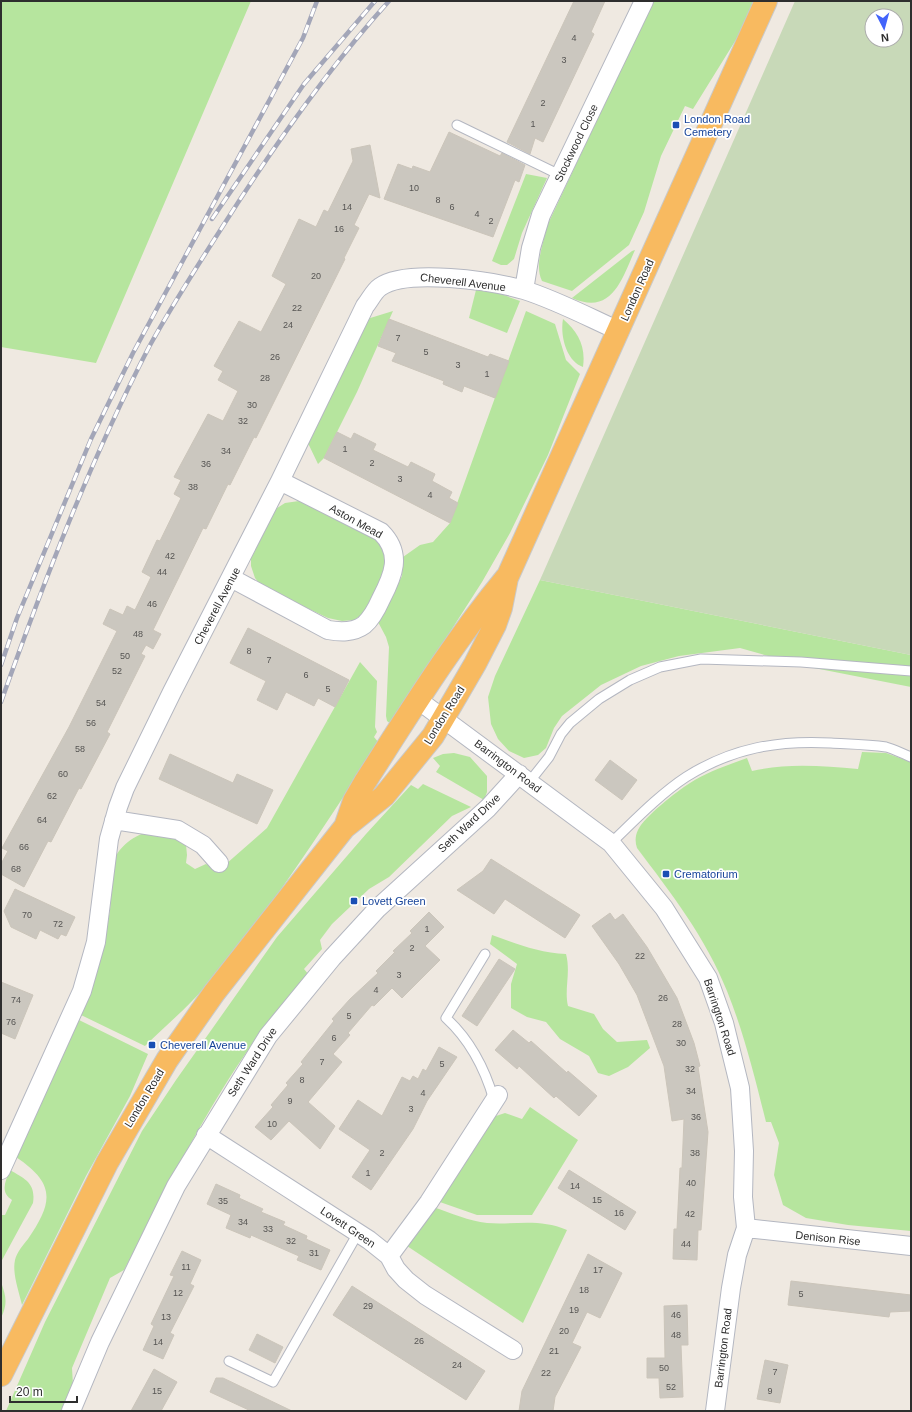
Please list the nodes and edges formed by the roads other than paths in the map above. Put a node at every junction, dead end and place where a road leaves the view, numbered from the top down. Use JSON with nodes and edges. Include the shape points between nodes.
{"nodes":[{"id":1,"x":644,"y":1,"type":"edge"},
{"id":2,"x":766,"y":1,"type":"edge"},
{"id":3,"x":457,"y":125,"type":"dead end"},
{"id":4,"x":560,"y":175,"type":"junction"},
{"id":5,"x":524,"y":290,"type":"junction"},
{"id":6,"x":619,"y":331,"type":"junction"},
{"id":7,"x":280,"y":481,"type":"junction"},
{"id":8,"x":231,"y":578,"type":"junction"},
{"id":9,"x":506,"y":578,"type":"junction"},
{"id":10,"x":911,"y":671,"type":"edge"},
{"id":11,"x":418,"y":700,"type":"junction"},
{"id":12,"x":443,"y":718,"type":"junction"},
{"id":13,"x":911,"y":757,"type":"edge"},
{"id":14,"x":524,"y":778,"type":"junction"},
{"id":15,"x":114,"y":820,"type":"junction"},
{"id":16,"x":344,"y":828,"type":"junction"},
{"id":17,"x":611,"y":843,"type":"junction"},
{"id":18,"x":219,"y":863,"type":"dead end"},
{"id":19,"x":485,"y":954,"type":"dead end"},
{"id":20,"x":496,"y":1097,"type":"joint"},
{"id":21,"x":206,"y":1135,"type":"junction"},
{"id":22,"x":1,"y":1170,"type":"edge"},
{"id":23,"x":746,"y":1228,"type":"junction"},
{"id":24,"x":358,"y":1233,"type":"junction"},
{"id":25,"x":911,"y":1246,"type":"edge"},
{"id":26,"x":389,"y":1256,"type":"junction"},
{"id":27,"x":513,"y":1350,"type":"dead end"},
{"id":28,"x":229,"y":1361,"type":"dead end"},
{"id":29,"x":1,"y":1375,"type":"edge"},
{"id":30,"x":71,"y":1411,"type":"edge"},
{"id":31,"x":715,"y":1411,"type":"edge"}],
"edges":[{"from":1,"to":4,"type":"street","name":"Stockwood Close"},
{"from":2,"to":6,"type":"highway","name":"London Road"},
{"from":3,"to":4,"type":"lane"},
{"from":4,"to":5,"type":"street","name":"Stockwood Close","via":[[541,215],[531,248]]},
{"from":5,"to":6,"type":"street","name":"Cheverell Avenue"},
{"from":5,"to":7,"type":"street","name":"Cheverell Avenue","via":[[420,276],[393,281],[380,287],[365,306]]},
{"from":6,"to":9,"type":"highway","name":"London Road"},
{"from":7,"to":8,"type":"street","name":"Cheverell Avenue"},
{"from":7,"to":8,"type":"street","name":"Aston Mead","via":[[381,532],[388,539],[394,554],[394,563],[389,584],[377,608],[364,625],[341,632],[328,630]]},
{"from":8,"to":15,"type":"street","name":"Cheverell Avenue","via":[[140,757]]},
{"from":9,"to":11,"type":"highway","name":"London Road","via":[[469,624]]},
{"from":9,"to":12,"type":"highway","name":"London Road","via":[[495,625]]},
{"from":10,"to":14,"type":"lane","via":[[801,662],[701,659],[660,668],[630,680],[599,699],[570,723],[549,757]]},
{"from":11,"to":12,"type":"street","name":"Barrington Road"},
{"from":11,"to":16,"type":"highway","name":"London Road","via":[[354,801]]},
{"from":12,"to":14,"type":"street","name":"Barrington Road"},
{"from":12,"to":16,"type":"highway","name":"London Road","via":[[408,768],[384,796]]},
{"from":13,"to":17,"type":"lane","via":[[886,748],[800,742],[766,745],[736,753],[685,778]]},
{"from":14,"to":17,"type":"street","name":"Barrington Road"},
{"from":14,"to":21,"type":"street","name":"Seth Ward Drive","via":[[406,881],[346,942],[268,1036]]},
{"from":15,"to":18,"type":"street","via":[[178,830],[203,845]]},
{"from":15,"to":22,"type":"street","name":"Cheverell Avenue","via":[[109,839],[96,942],[82,990]]},
{"from":16,"to":29,"type":"highway","name":"London Road","via":[[214,993],[167,1060],[103,1170]]},
{"from":17,"to":23,"type":"street","name":"Barrington Road","via":[[659,902],[687,942],[708,978],[724,1023],[739,1082],[743,1112],[743,1197]]},
{"from":19,"to":20,"type":"lane","via":[[446,1018],[469,1045]]},
{"from":20,"to":26,"type":"street","via":[[429,1202]]},
{"from":21,"to":24,"type":"street","name":"Lovett Green"},
{"from":21,"to":30,"type":"street","name":"Seth Ward Drive","via":[[176,1186],[140,1257]]},
{"from":23,"to":25,"type":"street","name":"Denison Rise"},
{"from":23,"to":31,"type":"street","name":"Barrington Road","via":[[737,1255],[731,1288]]},
{"from":24,"to":26,"type":"street","name":"Lovett Green"},
{"from":24,"to":28,"type":"lane","via":[[273,1382]]},
{"from":26,"to":27,"type":"street","name":"Lovett Green","via":[[406,1280],[425,1295]]}]}
